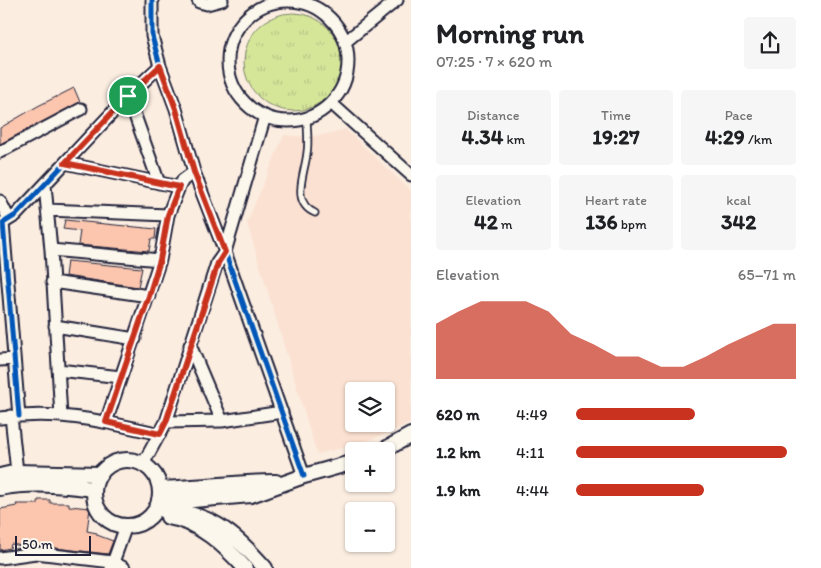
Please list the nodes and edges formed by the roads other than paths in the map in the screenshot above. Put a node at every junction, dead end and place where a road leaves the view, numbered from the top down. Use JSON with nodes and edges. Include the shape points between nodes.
{"nodes":[{"id":1,"x":152,"y":0,"type":"edge"},
{"id":2,"x":198,"y":0,"type":"edge"},
{"id":3,"x":222,"y":0,"type":"edge"},
{"id":4,"x":397,"y":0,"type":"edge"},
{"id":5,"x":261,"y":3,"type":"edge"},
{"id":6,"x":345,"y":42,"type":"junction"},
{"id":7,"x":160,"y":66,"type":"junction"},
{"id":8,"x":128,"y":96,"type":"junction"},
{"id":9,"x":331,"y":103,"type":"junction"},
{"id":10,"x":81,"y":109,"type":"dead end"},
{"id":11,"x":265,"y":116,"type":"junction"},
{"id":12,"x":307,"y":118,"type":"junction"},
{"id":13,"x":0,"y":152,"type":"edge"},
{"id":14,"x":65,"y":163,"type":"junction"},
{"id":15,"x":194,"y":172,"type":"junction"},
{"id":16,"x":410,"y":174,"type":"edge"},
{"id":17,"x":159,"y":183,"type":"junction"},
{"id":18,"x":45,"y":185,"type":"junction"},
{"id":19,"x":179,"y":187,"type":"junction"},
{"id":20,"x":0,"y":200,"type":"edge"},
{"id":21,"x":47,"y":210,"type":"junction"},
{"id":22,"x":315,"y":213,"type":"dead end"},
{"id":23,"x":168,"y":215,"type":"junction"},
{"id":24,"x":9,"y":219,"type":"junction"},
{"id":25,"x":2,"y":239,"type":"edge"},
{"id":26,"x":52,"y":250,"type":"junction"},
{"id":27,"x":225,"y":252,"type":"junction"},
{"id":28,"x":160,"y":260,"type":"junction"},
{"id":29,"x":52,"y":282,"type":"junction"},
{"id":30,"x":149,"y":296,"type":"junction"},
{"id":31,"x":55,"y":326,"type":"junction"},
{"id":32,"x":134,"y":338,"type":"junction"},
{"id":33,"x":190,"y":345,"type":"junction"},
{"id":34,"x":14,"y":359,"type":"junction"},
{"id":35,"x":0,"y":360,"type":"edge"},
{"id":36,"x":58,"y":370,"type":"junction"},
{"id":37,"x":121,"y":377,"type":"junction"},
{"id":38,"x":282,"y":412,"type":"junction"},
{"id":39,"x":61,"y":416,"type":"junction"},
{"id":40,"x":10,"y":417,"type":"edge"},
{"id":41,"x":222,"y":420,"type":"junction"},
{"id":42,"x":106,"y":422,"type":"junction"},
{"id":43,"x":166,"y":422,"type":"junction"},
{"id":44,"x":160,"y":434,"type":"junction"},
{"id":45,"x":411,"y":435,"type":"edge"},
{"id":46,"x":395,"y":444,"type":"edge"},
{"id":47,"x":143,"y":464,"type":"junction"},
{"id":48,"x":345,"y":465,"type":"edge"},
{"id":49,"x":17,"y":472,"type":"junction"},
{"id":50,"x":100,"y":474,"type":"junction"},
{"id":51,"x":0,"y":476,"type":"edge"},
{"id":52,"x":304,"y":476,"type":"junction"},
{"id":53,"x":0,"y":488,"type":"edge"},
{"id":54,"x":94,"y":489,"type":"junction"},
{"id":55,"x":157,"y":503,"type":"junction"},
{"id":56,"x":126,"y":526,"type":"junction"},
{"id":57,"x":0,"y":558,"type":"edge"},
{"id":58,"x":112,"y":565,"type":"edge"},
{"id":59,"x":124,"y":568,"type":"edge"},
{"id":60,"x":245,"y":568,"type":"edge"},
{"id":61,"x":265,"y":568,"type":"edge"}],
"edges":[{"from":1,"to":7,"type":"street","via":[[152,36]]},
{"from":2,"to":3,"type":"street","via":[[207,4]]},
{"from":4,"to":6,"type":"street"},
{"from":5,"to":6,"type":"street","via":[[295,1],[312,5],[338,26]]},
{"from":5,"to":11,"type":"street","via":[[237,29],[230,45],[228,62],[231,79],[239,95]]},
{"from":6,"to":9,"type":"street","via":[[347,74]]},
{"from":7,"to":8,"type":"street"},
{"from":7,"to":15,"type":"street"},
{"from":8,"to":14,"type":"street"},
{"from":8,"to":17,"type":"street"},
{"from":9,"to":12,"type":"street"},
{"from":9,"to":16,"type":"street"},
{"from":10,"to":13,"type":"street"},
{"from":11,"to":12,"type":"street","via":[[293,121]]},
{"from":11,"to":27,"type":"street"},
{"from":12,"to":22,"type":"lane","via":[[302,202]]},
{"from":14,"to":17,"type":"street"},
{"from":14,"to":18,"type":"street"},
{"from":15,"to":19,"type":"street"},
{"from":15,"to":27,"type":"street"},
{"from":17,"to":19,"type":"street"},
{"from":18,"to":21,"type":"street"},
{"from":18,"to":24,"type":"street"},
{"from":19,"to":23,"type":"street"},
{"from":20,"to":24,"type":"street"},
{"from":21,"to":23,"type":"street"},
{"from":21,"to":26,"type":"street"},
{"from":23,"to":28,"type":"street"},
{"from":24,"to":25,"type":"street","via":[[3,223]]},
{"from":25,"to":34,"type":"street"},
{"from":26,"to":28,"type":"street"},
{"from":26,"to":29,"type":"street"},
{"from":27,"to":33,"type":"street","via":[[218,263]]},
{"from":27,"to":38,"type":"street"},
{"from":28,"to":30,"type":"street"},
{"from":29,"to":30,"type":"street"},
{"from":29,"to":31,"type":"street"},
{"from":30,"to":32,"type":"street"},
{"from":31,"to":32,"type":"street"},
{"from":31,"to":36,"type":"street"},
{"from":32,"to":37,"type":"street"},
{"from":33,"to":41,"type":"street"},
{"from":33,"to":43,"type":"street"},
{"from":34,"to":35,"type":"street"},
{"from":34,"to":40,"type":"street"},
{"from":36,"to":37,"type":"street"},
{"from":36,"to":39,"type":"street"},
{"from":37,"to":42,"type":"street"},
{"from":38,"to":41,"type":"street"},
{"from":38,"to":52,"type":"street"},
{"from":39,"to":40,"type":"street"},
{"from":39,"to":42,"type":"street"},
{"from":40,"to":49,"type":"street"},
{"from":41,"to":43,"type":"street"},
{"from":42,"to":44,"type":"street"},
{"from":43,"to":44,"type":"street"},
{"from":44,"to":47,"type":"street"},
{"from":45,"to":46,"type":"street"},
{"from":47,"to":50,"type":"street","via":[[134,460],[115,462]]},
{"from":47,"to":55,"type":"street","via":[[157,479]]},
{"from":48,"to":52,"type":"street"},
{"from":49,"to":50,"type":"street"},
{"from":49,"to":51,"type":"street"},
{"from":50,"to":54,"type":"street"},
{"from":52,"to":55,"type":"street","via":[[251,494]]},
{"from":53,"to":54,"type":"street","via":[[20,484],[55,484]]},
{"from":54,"to":56,"type":"street","via":[[102,514],[115,524]]},
{"from":55,"to":56,"type":"street","via":[[144,522]]},
{"from":55,"to":60,"type":"street","via":[[203,530]]},
{"from":55,"to":61,"type":"street","via":[[207,519],[228,532]]},
{"from":56,"to":58,"type":"street"},
{"from":57,"to":58,"type":"street","via":[[36,553]]},
{"from":58,"to":59,"type":"street"}]}
